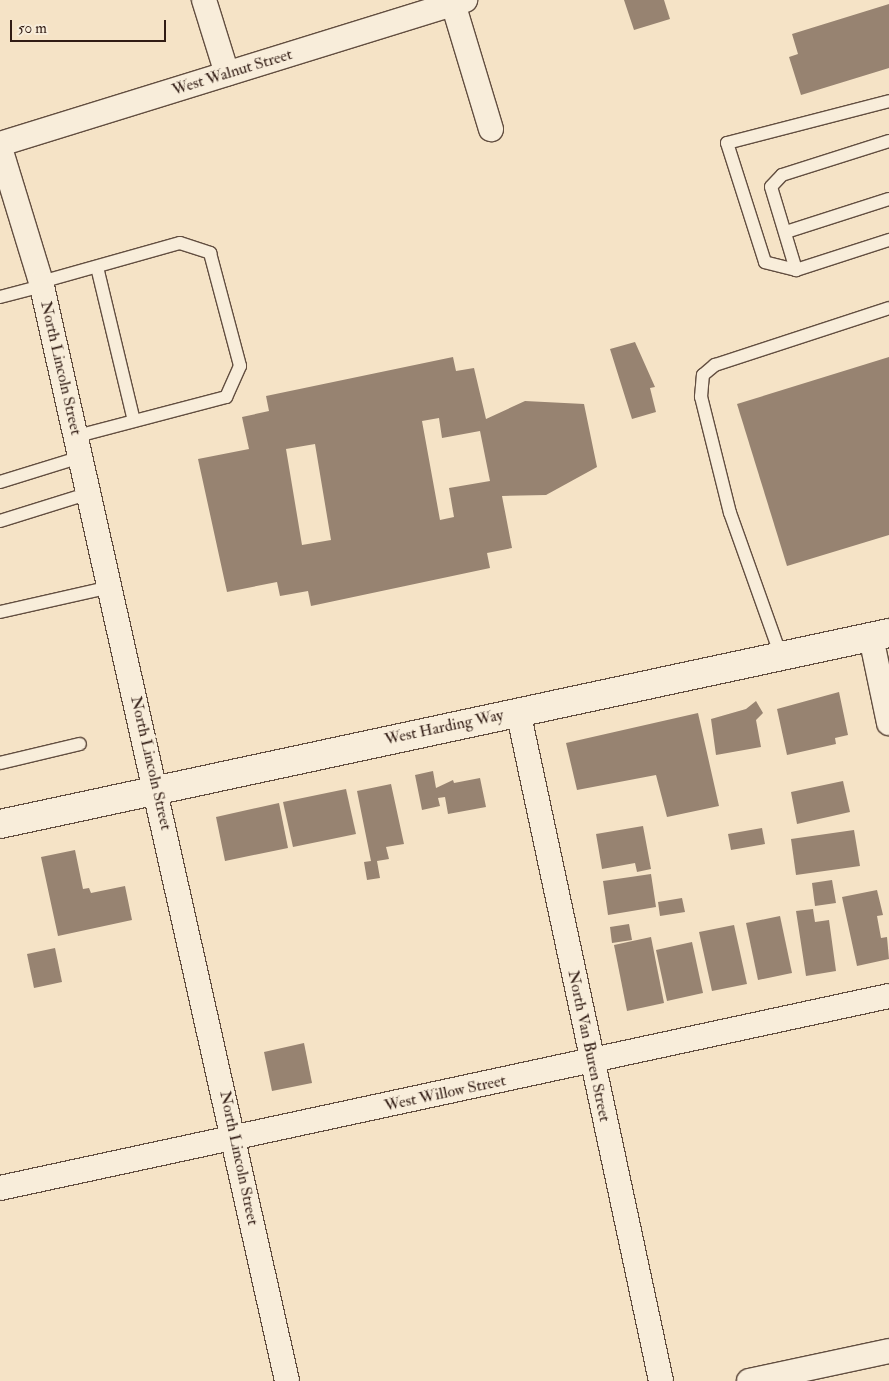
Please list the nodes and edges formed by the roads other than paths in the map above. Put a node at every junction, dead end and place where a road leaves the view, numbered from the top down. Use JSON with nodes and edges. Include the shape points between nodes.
{"nodes":[{"id":1,"x":204,"y":0,"type":"edge"},
{"id":2,"x":456,"y":1,"type":"edge"},
{"id":3,"x":227,"y":74,"type":"junction"},
{"id":4,"x":889,"y":101,"type":"edge"},
{"id":5,"x":491,"y":130,"type":"dead end"},
{"id":6,"x":889,"y":142,"type":"edge"},
{"id":7,"x":0,"y":146,"type":"edge"},
{"id":8,"x":889,"y":199,"type":"edge"},
{"id":9,"x":786,"y":232,"type":"junction"},
{"id":10,"x":889,"y":240,"type":"edge"},
{"id":11,"x":96,"y":266,"type":"junction"},
{"id":12,"x":796,"y":270,"type":"junction"},
{"id":13,"x":42,"y":284,"type":"junction"},
{"id":14,"x":0,"y":297,"type":"edge"},
{"id":15,"x":889,"y":308,"type":"edge"},
{"id":16,"x":134,"y":421,"type":"junction"},
{"id":17,"x":79,"y":447,"type":"junction"},
{"id":18,"x":0,"y":482,"type":"edge"},
{"id":19,"x":90,"y":493,"type":"junction"},
{"id":20,"x":0,"y":521,"type":"edge"},
{"id":21,"x":111,"y":587,"type":"junction"},
{"id":22,"x":0,"y":612,"type":"edge"},
{"id":23,"x":880,"y":635,"type":"edge"},
{"id":24,"x":781,"y":656,"type":"junction"},
{"id":25,"x":518,"y":711,"type":"junction"},
{"id":26,"x":889,"y":723,"type":"edge"},
{"id":27,"x":80,"y":744,"type":"dead end"},
{"id":28,"x":0,"y":763,"type":"edge"},
{"id":29,"x":157,"y":790,"type":"junction"},
{"id":30,"x":0,"y":824,"type":"edge"},
{"id":31,"x":889,"y":996,"type":"edge"},
{"id":32,"x":592,"y":1061,"type":"junction"},
{"id":33,"x":235,"y":1138,"type":"junction"},
{"id":34,"x":0,"y":1188,"type":"edge"},
{"id":35,"x":889,"y":1351,"type":"edge"},
{"id":36,"x":287,"y":1381,"type":"edge"},
{"id":37,"x":661,"y":1381,"type":"edge"},
{"id":38,"x":749,"y":1381,"type":"edge"}],
"edges":[{"from":1,"to":3,"type":"street"},
{"from":2,"to":3,"type":"street","name":"West Walnut Street"},
{"from":2,"to":5,"type":"street"},
{"from":3,"to":7,"type":"street","name":"West Walnut Street"},
{"from":4,"to":12,"type":"lane","via":[[727,143],[765,262]]},
{"from":6,"to":9,"type":"lane","via":[[774,179],[771,187]]},
{"from":7,"to":13,"type":"street","name":"North Lincoln Street"},
{"from":8,"to":9,"type":"lane"},
{"from":9,"to":12,"type":"lane"},
{"from":10,"to":12,"type":"lane"},
{"from":11,"to":13,"type":"lane"},
{"from":11,"to":16,"type":"lane"},
{"from":11,"to":16,"type":"lane","via":[[180,243],[210,253],[240,366],[226,397]]},
{"from":13,"to":14,"type":"lane"},
{"from":13,"to":17,"type":"street","name":"North Lincoln Street"},
{"from":15,"to":24,"type":"lane","via":[[715,365],[703,375],[701,397],[730,513]]},
{"from":16,"to":17,"type":"lane"},
{"from":17,"to":18,"type":"lane"},
{"from":17,"to":19,"type":"street","name":"North Lincoln Street"},
{"from":19,"to":20,"type":"lane"},
{"from":19,"to":21,"type":"street","name":"North Lincoln Street"},
{"from":21,"to":22,"type":"lane"},
{"from":21,"to":29,"type":"street","name":"North Lincoln Street"},
{"from":23,"to":24,"type":"street","name":"West Harding Way"},
{"from":23,"to":26,"type":"street"},
{"from":24,"to":25,"type":"street","name":"West Harding Way"},
{"from":25,"to":29,"type":"street","name":"West Harding Way"},
{"from":25,"to":32,"type":"street","name":"North Van Buren Street"},
{"from":27,"to":28,"type":"lane"},
{"from":29,"to":30,"type":"street","name":"West Harding Way"},
{"from":29,"to":33,"type":"street","name":"North Lincoln Street"},
{"from":31,"to":32,"type":"street","name":"West Willow Street"},
{"from":32,"to":33,"type":"street","name":"West Willow Street"},
{"from":32,"to":37,"type":"street","name":"North Van Buren Street"},
{"from":33,"to":34,"type":"street","name":"West Willow Street"},
{"from":33,"to":36,"type":"street","name":"North Lincoln Street"},
{"from":35,"to":38,"type":"street"}]}
